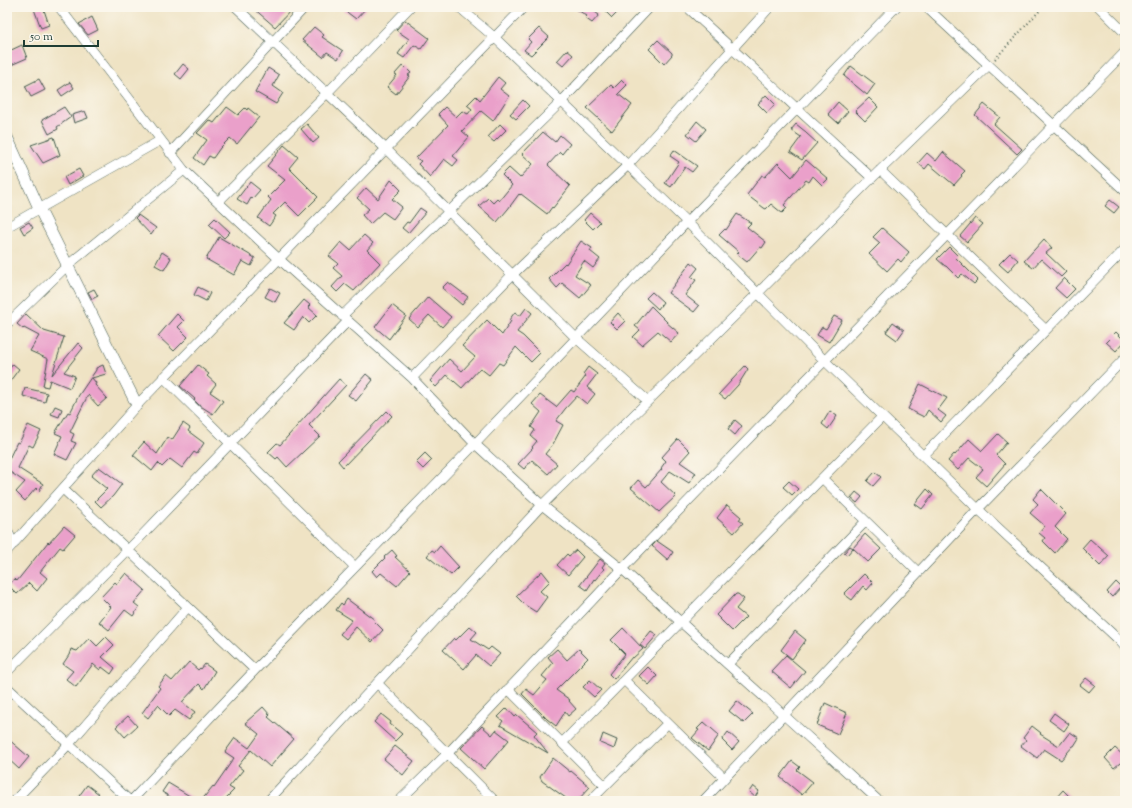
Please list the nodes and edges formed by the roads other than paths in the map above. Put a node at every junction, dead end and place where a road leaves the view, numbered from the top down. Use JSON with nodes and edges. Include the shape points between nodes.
{"nodes":[{"id":1,"x":59,"y":7,"type":"edge"},
{"id":2,"x":236,"y":7,"type":"edge"},
{"id":3,"x":305,"y":7,"type":"edge"},
{"id":4,"x":410,"y":7,"type":"edge"},
{"id":5,"x":459,"y":7,"type":"edge"},
{"id":6,"x":524,"y":7,"type":"edge"},
{"id":7,"x":650,"y":7,"type":"edge"},
{"id":8,"x":687,"y":7,"type":"edge"},
{"id":9,"x":770,"y":7,"type":"edge"},
{"id":10,"x":896,"y":7,"type":"edge"},
{"id":11,"x":926,"y":7,"type":"edge"},
{"id":12,"x":1099,"y":7,"type":"edge"},
{"id":13,"x":1125,"y":33,"type":"edge"},
{"id":14,"x":494,"y":38,"type":"junction"},
{"id":15,"x":273,"y":42,"type":"junction"},
{"id":16,"x":732,"y":49,"type":"junction"},
{"id":17,"x":1125,"y":52,"type":"edge"},
{"id":18,"x":989,"y":65,"type":"junction"},
{"id":19,"x":327,"y":93,"type":"junction"},
{"id":20,"x":561,"y":102,"type":"junction"},
{"id":21,"x":797,"y":109,"type":"junction"},
{"id":22,"x":1054,"y":125,"type":"junction"},
{"id":23,"x":7,"y":137,"type":"edge"},
{"id":24,"x":161,"y":140,"type":"junction"},
{"id":25,"x":386,"y":149,"type":"junction"},
{"id":26,"x":170,"y":153,"type":"junction"},
{"id":27,"x":627,"y":166,"type":"junction"},
{"id":28,"x":184,"y":170,"type":"junction"},
{"id":29,"x":880,"y":170,"type":"junction"},
{"id":30,"x":872,"y":178,"type":"junction"},
{"id":31,"x":1125,"y":192,"type":"edge"},
{"id":32,"x":218,"y":202,"type":"junction"},
{"id":33,"x":39,"y":208,"type":"junction"},
{"id":34,"x":448,"y":212,"type":"junction"},
{"id":35,"x":687,"y":222,"type":"junction"},
{"id":36,"x":7,"y":227,"type":"edge"},
{"id":37,"x":948,"y":235,"type":"junction"},
{"id":38,"x":1125,"y":249,"type":"edge"},
{"id":39,"x":279,"y":259,"type":"junction"},
{"id":40,"x":68,"y":265,"type":"junction"},
{"id":41,"x":512,"y":275,"type":"junction"},
{"id":42,"x":757,"y":294,"type":"junction"},
{"id":43,"x":345,"y":319,"type":"junction"},
{"id":44,"x":7,"y":324,"type":"edge"},
{"id":45,"x":1046,"y":330,"type":"junction"},
{"id":46,"x":576,"y":338,"type":"junction"},
{"id":47,"x":1125,"y":358,"type":"edge"},
{"id":48,"x":825,"y":362,"type":"junction"},
{"id":49,"x":163,"y":377,"type":"junction"},
{"id":50,"x":412,"y":378,"type":"junction"},
{"id":51,"x":648,"y":401,"type":"junction"},
{"id":52,"x":137,"y":405,"type":"junction"},
{"id":53,"x":882,"y":417,"type":"junction"},
{"id":54,"x":230,"y":443,"type":"junction"},
{"id":55,"x":475,"y":444,"type":"junction"},
{"id":56,"x":923,"y":456,"type":"junction"},
{"id":57,"x":822,"y":478,"type":"junction"},
{"id":58,"x":63,"y":489,"type":"junction"},
{"id":59,"x":542,"y":505,"type":"junction"},
{"id":60,"x":978,"y":509,"type":"junction"},
{"id":61,"x":866,"y":521,"type":"junction"},
{"id":62,"x":7,"y":530,"type":"edge"},
{"id":63,"x":14,"y":544,"type":"junction"},
{"id":64,"x":128,"y":550,"type":"junction"},
{"id":65,"x":7,"y":552,"type":"edge"},
{"id":66,"x":355,"y":567,"type":"junction"},
{"id":67,"x":622,"y":569,"type":"junction"},
{"id":68,"x":918,"y":572,"type":"junction"},
{"id":69,"x":188,"y":607,"type":"junction"},
{"id":70,"x":681,"y":621,"type":"junction"},
{"id":71,"x":1125,"y":647,"type":"edge"},
{"id":72,"x":728,"y":664,"type":"junction"},
{"id":73,"x":255,"y":670,"type":"junction"},
{"id":74,"x":7,"y":672,"type":"edge"},
{"id":75,"x":624,"y":680,"type":"junction"},
{"id":76,"x":378,"y":683,"type":"junction"},
{"id":77,"x":7,"y":687,"type":"edge"},
{"id":78,"x":508,"y":689,"type":"junction"},
{"id":79,"x":785,"y":714,"type":"junction"},
{"id":80,"x":668,"y":723,"type":"junction"},
{"id":81,"x":562,"y":743,"type":"junction"},
{"id":82,"x":69,"y":744,"type":"junction"},
{"id":83,"x":448,"y":753,"type":"junction"},
{"id":84,"x":724,"y":778,"type":"junction"},
{"id":85,"x":605,"y":786,"type":"junction"},
{"id":86,"x":14,"y":801,"type":"edge"},
{"id":87,"x":131,"y":801,"type":"edge"},
{"id":88,"x":268,"y":801,"type":"edge"},
{"id":89,"x":399,"y":801,"type":"edge"},
{"id":90,"x":495,"y":801,"type":"edge"},
{"id":91,"x":590,"y":801,"type":"edge"},
{"id":92,"x":703,"y":801,"type":"edge"},
{"id":93,"x":879,"y":801,"type":"edge"}],
"edges":[{"from":1,"to":24,"type":"street"},
{"from":2,"to":15,"type":"street"},
{"from":3,"to":15,"type":"street"},
{"from":4,"to":19,"type":"street"},
{"from":5,"to":14,"type":"street"},
{"from":6,"to":14,"type":"street"},
{"from":7,"to":20,"type":"street"},
{"from":8,"to":16,"type":"street"},
{"from":9,"to":16,"type":"street"},
{"from":10,"to":21,"type":"street"},
{"from":11,"to":18,"type":"street"},
{"from":12,"to":13,"type":"street"},
{"from":14,"to":20,"type":"street"},
{"from":14,"to":25,"type":"street"},
{"from":15,"to":19,"type":"street"},
{"from":15,"to":26,"type":"street"},
{"from":16,"to":21,"type":"street"},
{"from":16,"to":27,"type":"street"},
{"from":17,"to":22,"type":"street"},
{"from":18,"to":22,"type":"street"},
{"from":18,"to":29,"type":"street"},
{"from":19,"to":25,"type":"street"},
{"from":19,"to":32,"type":"street"},
{"from":20,"to":27,"type":"street"},
{"from":20,"to":34,"type":"street"},
{"from":21,"to":30,"type":"street"},
{"from":21,"to":35,"type":"street"},
{"from":22,"to":31,"type":"street"},
{"from":22,"to":37,"type":"street"},
{"from":23,"to":33,"type":"street"},
{"from":24,"to":26,"type":"street"},
{"from":24,"to":33,"type":"street"},
{"from":25,"to":34,"type":"street"},
{"from":25,"to":39,"type":"street"},
{"from":26,"to":28,"type":"street"},
{"from":27,"to":35,"type":"street"},
{"from":27,"to":41,"type":"street"},
{"from":28,"to":32,"type":"street"},
{"from":28,"to":40,"type":"street"},
{"from":29,"to":30,"type":"street"},
{"from":29,"to":37,"type":"street"},
{"from":30,"to":42,"type":"street"},
{"from":32,"to":39,"type":"street"},
{"from":33,"to":36,"type":"street"},
{"from":33,"to":40,"type":"street"},
{"from":34,"to":41,"type":"street"},
{"from":34,"to":43,"type":"street"},
{"from":35,"to":42,"type":"street"},
{"from":35,"to":46,"type":"street"},
{"from":37,"to":45,"type":"street"},
{"from":37,"to":48,"type":"street"},
{"from":38,"to":45,"type":"street"},
{"from":39,"to":43,"type":"street"},
{"from":39,"to":49,"type":"street"},
{"from":40,"to":44,"type":"street"},
{"from":40,"to":52,"type":"street"},
{"from":41,"to":46,"type":"street"},
{"from":41,"to":50,"type":"street"},
{"from":42,"to":48,"type":"street"},
{"from":42,"to":51,"type":"street"},
{"from":43,"to":50,"type":"street"},
{"from":43,"to":54,"type":"street"},
{"from":45,"to":56,"type":"street"},
{"from":46,"to":51,"type":"street"},
{"from":46,"to":55,"type":"street"},
{"from":47,"to":60,"type":"street"},
{"from":48,"to":53,"type":"street"},
{"from":48,"to":67,"type":"street"},
{"from":49,"to":52,"type":"street"},
{"from":49,"to":54,"type":"street"},
{"from":50,"to":55,"type":"street"},
{"from":51,"to":59,"type":"street"},
{"from":52,"to":58,"type":"street"},
{"from":53,"to":56,"type":"street"},
{"from":53,"to":57,"type":"street"},
{"from":54,"to":64,"type":"street"},
{"from":54,"to":66,"type":"street"},
{"from":55,"to":59,"type":"street"},
{"from":55,"to":66,"type":"street"},
{"from":56,"to":60,"type":"street"},
{"from":57,"to":61,"type":"street"},
{"from":57,"to":70,"type":"street"},
{"from":58,"to":63,"type":"street"},
{"from":58,"to":64,"type":"street"},
{"from":59,"to":67,"type":"street"},
{"from":59,"to":76,"type":"street"},
{"from":60,"to":68,"type":"street"},
{"from":60,"to":71,"type":"street"},
{"from":61,"to":68,"type":"street"},
{"from":61,"to":72,"type":"street"},
{"from":62,"to":63,"type":"street"},
{"from":63,"to":65,"type":"street"},
{"from":64,"to":69,"type":"street"},
{"from":64,"to":74,"type":"street"},
{"from":66,"to":73,"type":"street"},
{"from":67,"to":70,"type":"street"},
{"from":67,"to":78,"type":"street"},
{"from":68,"to":79,"type":"street"},
{"from":69,"to":73,"type":"street"},
{"from":69,"to":82,"type":"street"},
{"from":70,"to":72,"type":"street"},
{"from":70,"to":75,"type":"street"},
{"from":72,"to":79,"type":"street"},
{"from":73,"to":87,"type":"street"},
{"from":75,"to":80,"type":"street"},
{"from":75,"to":81,"type":"street"},
{"from":76,"to":83,"type":"street"},
{"from":76,"to":88,"type":"street"},
{"from":77,"to":82,"type":"street"},
{"from":78,"to":81,"type":"street"},
{"from":78,"to":83,"type":"street"},
{"from":79,"to":84,"type":"street"},
{"from":79,"to":93,"type":"street"},
{"from":80,"to":84,"type":"street"},
{"from":80,"to":85,"type":"street"},
{"from":81,"to":85,"type":"street"},
{"from":82,"to":86,"type":"street"},
{"from":82,"to":87,"type":"street"},
{"from":83,"to":89,"type":"street"},
{"from":83,"to":90,"type":"street"},
{"from":84,"to":92,"type":"street"},
{"from":85,"to":91,"type":"street"}]}
